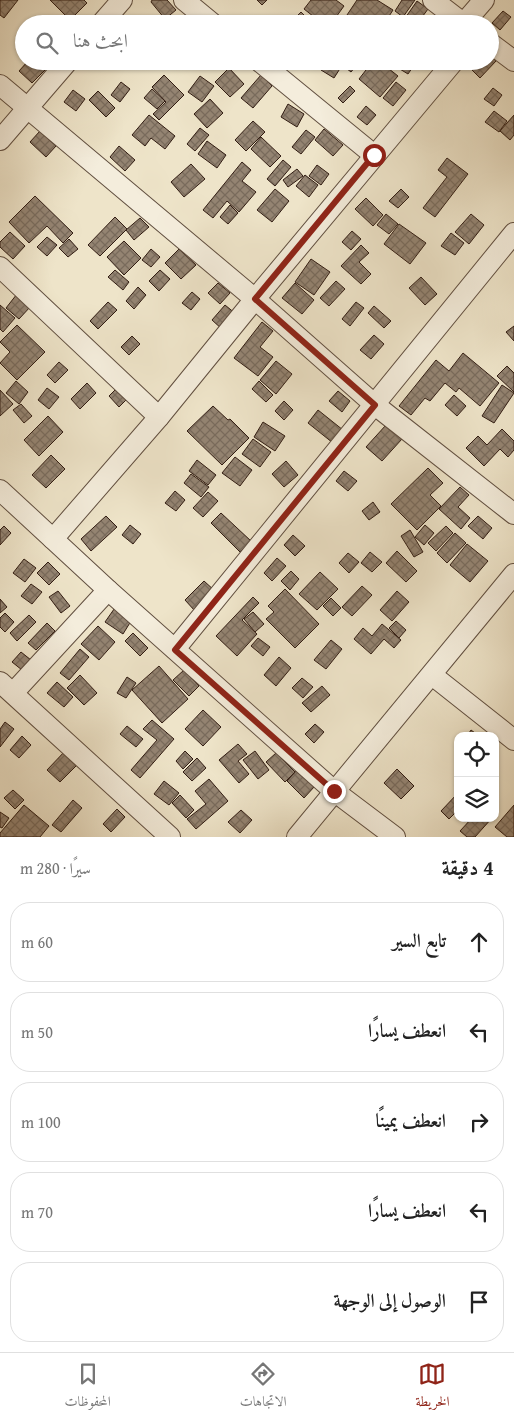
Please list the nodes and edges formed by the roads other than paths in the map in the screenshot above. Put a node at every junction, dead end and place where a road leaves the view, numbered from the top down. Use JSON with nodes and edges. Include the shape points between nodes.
{"nodes":[{"id":1,"x":122,"y":0,"type":"edge"},
{"id":2,"x":184,"y":0,"type":"edge"},
{"id":3,"x":433,"y":0,"type":"edge"},
{"id":4,"x":484,"y":0,"type":"edge"},
{"id":5,"x":109,"y":15,"type":"edge"},
{"id":6,"x":202,"y":15,"type":"edge"},
{"id":7,"x":452,"y":15,"type":"edge"},
{"id":8,"x":472,"y":15,"type":"edge"},
{"id":9,"x":499,"y":50,"type":"edge"},
{"id":10,"x":514,"y":61,"type":"edge"},
{"id":11,"x":60,"y":70,"type":"edge"},
{"id":12,"x":270,"y":70,"type":"edge"},
{"id":13,"x":446,"y":70,"type":"edge"},
{"id":14,"x":0,"y":85,"type":"edge"},
{"id":15,"x":27,"y":107,"type":"junction"},
{"id":16,"x":0,"y":140,"type":"edge"},
{"id":17,"x":374,"y":155,"type":"junction"},
{"id":18,"x":514,"y":233,"type":"edge"},
{"id":19,"x":0,"y":268,"type":"edge"},
{"id":20,"x":255,"y":299,"type":"junction"},
{"id":21,"x":375,"y":405,"type":"junction"},
{"id":22,"x":159,"y":417,"type":"junction"},
{"id":23,"x":0,"y":490,"type":"edge"},
{"id":24,"x":514,"y":514,"type":"edge"},
{"id":25,"x":53,"y":539,"type":"junction"},
{"id":26,"x":514,"y":574,"type":"edge"},
{"id":27,"x":108,"y":590,"type":"junction"},
{"id":28,"x":175,"y":650,"type":"junction"},
{"id":29,"x":432,"y":675,"type":"junction"},
{"id":30,"x":7,"y":688,"type":"edge"},
{"id":31,"x":514,"y":740,"type":"edge"},
{"id":32,"x":334,"y":791,"type":"junction"},
{"id":33,"x":170,"y":837,"type":"edge"},
{"id":34,"x":297,"y":837,"type":"edge"},
{"id":35,"x":395,"y":837,"type":"edge"}],
"edges":[{"from":1,"to":5,"type":"street"},
{"from":2,"to":6,"type":"street"},
{"from":3,"to":7,"type":"street"},
{"from":4,"to":8,"type":"street"},
{"from":9,"to":10,"type":"street"},
{"from":11,"to":15,"type":"street"},
{"from":12,"to":17,"type":"street"},
{"from":13,"to":17,"type":"street"},
{"from":14,"to":15,"type":"street"},
{"from":15,"to":16,"type":"street"},
{"from":15,"to":20,"type":"street"},
{"from":17,"to":20,"type":"street"},
{"from":18,"to":21,"type":"street"},
{"from":19,"to":22,"type":"street"},
{"from":20,"to":21,"type":"street"},
{"from":20,"to":22,"type":"street"},
{"from":21,"to":24,"type":"street"},
{"from":21,"to":28,"type":"street"},
{"from":22,"to":25,"type":"street"},
{"from":23,"to":25,"type":"street"},
{"from":25,"to":27,"type":"street"},
{"from":26,"to":29,"type":"street"},
{"from":27,"to":28,"type":"street"},
{"from":27,"to":30,"type":"street"},
{"from":28,"to":32,"type":"street"},
{"from":29,"to":31,"type":"street"},
{"from":29,"to":32,"type":"street"},
{"from":30,"to":33,"type":"street"},
{"from":32,"to":34,"type":"street"},
{"from":32,"to":35,"type":"street"}]}
